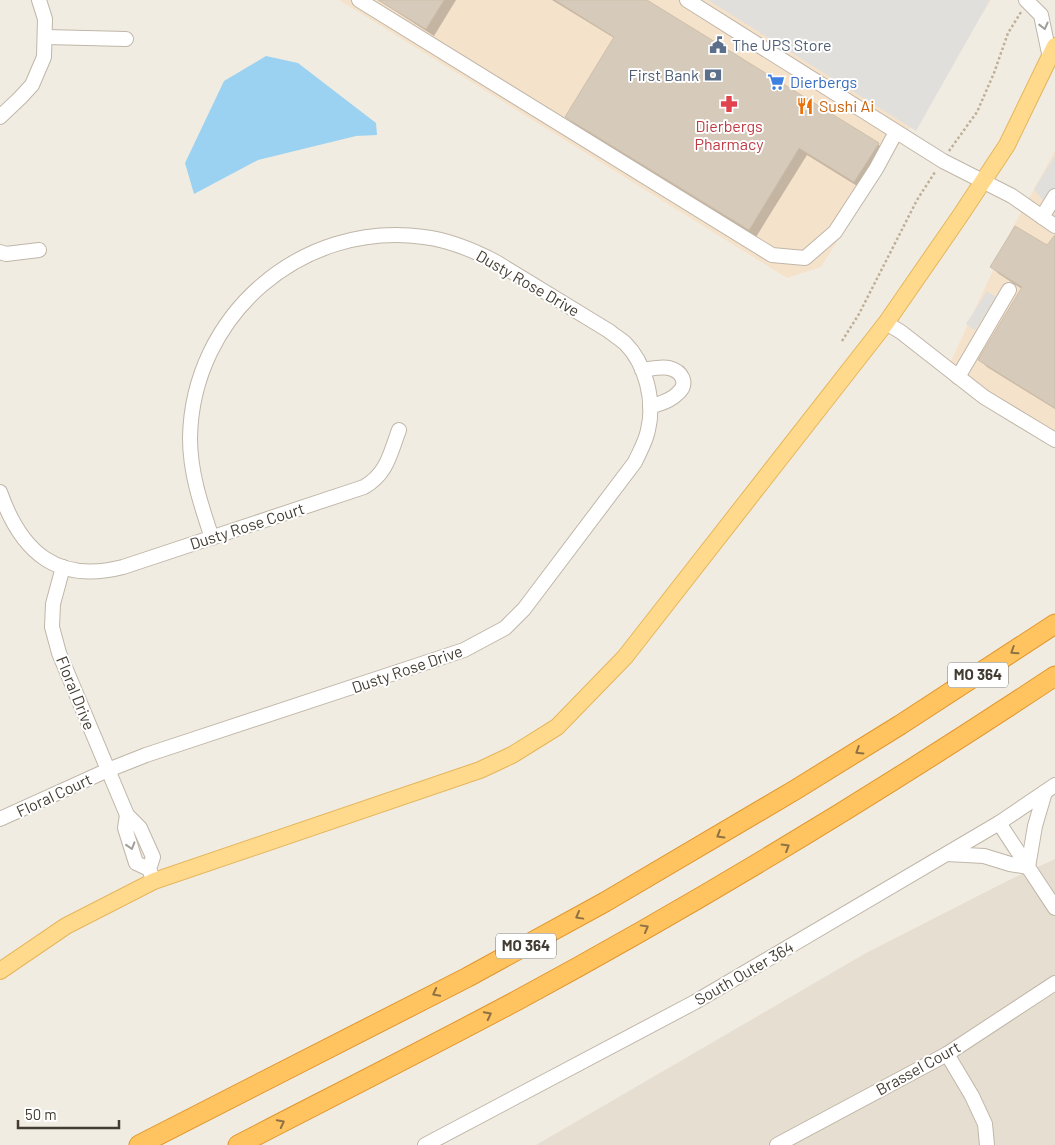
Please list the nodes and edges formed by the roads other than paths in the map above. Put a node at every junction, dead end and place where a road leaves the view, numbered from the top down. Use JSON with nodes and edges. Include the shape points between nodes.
{"nodes":[{"id":1,"x":39,"y":0,"type":"edge"},
{"id":2,"x":359,"y":0,"type":"edge"},
{"id":3,"x":687,"y":0,"type":"edge"},
{"id":4,"x":1026,"y":0,"type":"edge"},
{"id":5,"x":46,"y":37,"type":"junction"},
{"id":6,"x":126,"y":39,"type":"dead end"},
{"id":7,"x":1053,"y":53,"type":"edge"},
{"id":8,"x":0,"y":117,"type":"edge"},
{"id":9,"x":896,"y":132,"type":"junction"},
{"id":10,"x":983,"y":182,"type":"junction"},
{"id":11,"x":1055,"y":196,"type":"edge"},
{"id":12,"x":1042,"y":217,"type":"junction"},
{"id":13,"x":1055,"y":226,"type":"edge"},
{"id":14,"x":39,"y":250,"type":"dead end"},
{"id":15,"x":0,"y":252,"type":"edge"},
{"id":16,"x":1009,"y":290,"type":"dead end"},
{"id":17,"x":886,"y":323,"type":"junction"},
{"id":18,"x":642,"y":370,"type":"junction"},
{"id":19,"x":958,"y":377,"type":"junction"},
{"id":20,"x":650,"y":407,"type":"junction"},
{"id":21,"x":399,"y":430,"type":"dead end"},
{"id":22,"x":1055,"y":440,"type":"edge"},
{"id":23,"x":0,"y":492,"type":"edge"},
{"id":24,"x":212,"y":538,"type":"junction"},
{"id":25,"x":63,"y":567,"type":"junction"},
{"id":26,"x":1055,"y":624,"type":"edge"},
{"id":27,"x":1055,"y":676,"type":"edge"},
{"id":28,"x":108,"y":770,"type":"junction"},
{"id":29,"x":1050,"y":789,"type":"edge"},
{"id":30,"x":0,"y":819,"type":"edge"},
{"id":31,"x":998,"y":823,"type":"junction"},
{"id":32,"x":946,"y":854,"type":"junction"},
{"id":33,"x":1028,"y":867,"type":"junction"},
{"id":34,"x":151,"y":875,"type":"junction"},
{"id":35,"x":1055,"y":908,"type":"edge"},
{"id":36,"x":0,"y":971,"type":"edge"},
{"id":37,"x":1055,"y":983,"type":"edge"},
{"id":38,"x":947,"y":1054,"type":"junction"},
{"id":39,"x":139,"y":1145,"type":"edge"},
{"id":40,"x":238,"y":1145,"type":"edge"},
{"id":41,"x":425,"y":1145,"type":"edge"},
{"id":42,"x":777,"y":1145,"type":"edge"},
{"id":43,"x":987,"y":1145,"type":"edge"}],
"edges":[{"from":1,"to":5,"type":"street"},
{"from":2,"to":9,"type":"street","via":[[772,255],[805,258],[835,232]]},
{"from":3,"to":9,"type":"street"},
{"from":4,"to":7,"type":"street","one_way":true,"via":[[1041,15]]},
{"from":5,"to":6,"type":"street"},
{"from":5,"to":8,"type":"street","via":[[44,57],[32,85]]},
{"from":7,"to":10,"type":"main road","via":[[1007,145]]},
{"from":9,"to":10,"type":"street"},
{"from":10,"to":12,"type":"street","via":[[1012,196]]},
{"from":10,"to":17,"type":"main road"},
{"from":11,"to":12,"type":"street"},
{"from":12,"to":13,"type":"street"},
{"from":14,"to":15,"type":"street"},
{"from":16,"to":19,"type":"street"},
{"from":17,"to":19,"type":"street"},
{"from":17,"to":34,"type":"main road","via":[[625,657],[558,727],[480,770]]},
{"from":18,"to":20,"type":"street","name":"Dusty Rose Drive"},
{"from":18,"to":20,"type":"street","via":[[669,368],[681,374],[684,380],[679,393]]},
{"from":18,"to":24,"type":"street","name":"Dusty Rose Drive","via":[[625,344],[609,331],[476,252],[439,240],[404,236],[366,237],[328,246],[293,262],[259,287],[218,338],[203,369],[192,417],[191,448],[198,497]]},
{"from":19,"to":22,"type":"street","via":[[984,397]]},
{"from":20,"to":28,"type":"street","name":"Dusty Rose Drive","via":[[648,430],[635,462],[524,609],[505,628],[464,650]]},
{"from":21,"to":24,"type":"street","name":"Dusty Rose Court","via":[[387,463],[370,484]]},
{"from":23,"to":25,"type":"street","name":"Dusty Rose Court","via":[[8,516],[20,536],[35,552]]},
{"from":24,"to":25,"type":"street","name":"Dusty Rose Court","via":[[105,572]]},
{"from":25,"to":28,"type":"street","name":"Floral Drive","via":[[53,604],[52,627],[59,653]]},
{"from":26,"to":39,"type":"highway","number":"MO 364","one_way":true,"via":[[820,775],[605,902],[476,973]]},
{"from":40,"to":27,"type":"highway","number":"MO 364","one_way":true,"via":[[515,1001],[669,915],[857,804]]},
{"from":28,"to":30,"type":"street","name":"Floral Court"},
{"from":28,"to":34,"type":"street","name":"Floral Drive","via":[[127,815],[125,828],[136,863]]},
{"from":29,"to":31,"type":"street","name":"South Outer 364"},
{"from":29,"to":33,"type":"street","via":[[1035,826]]},
{"from":31,"to":32,"type":"street","name":"South Outer 364"},
{"from":31,"to":33,"type":"street"},
{"from":32,"to":33,"type":"street","via":[[984,856]]},
{"from":32,"to":41,"type":"street","name":"South Outer 364","via":[[695,1002]]},
{"from":33,"to":35,"type":"street"},
{"from":34,"to":36,"type":"main road","via":[[66,926]]},
{"from":37,"to":38,"type":"street","name":"Brassel Court"},
{"from":38,"to":42,"type":"street","name":"Brassel Court"},
{"from":38,"to":43,"type":"street","via":[[985,1124]]}]}
